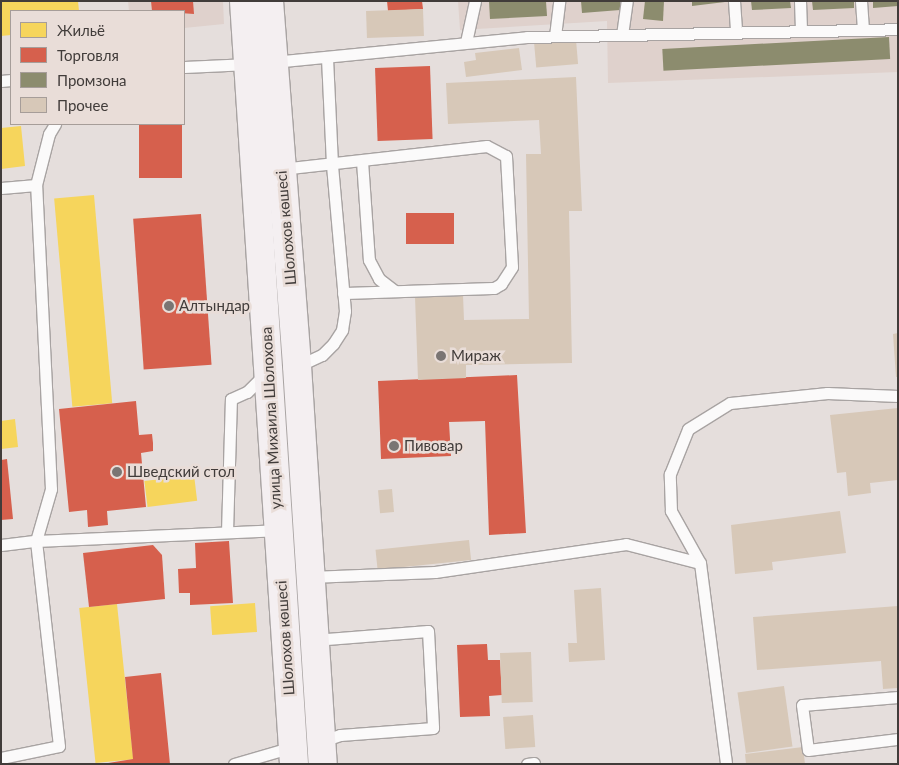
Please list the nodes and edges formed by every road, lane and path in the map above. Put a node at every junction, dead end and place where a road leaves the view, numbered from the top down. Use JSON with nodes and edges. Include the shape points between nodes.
{"nodes":[{"id":1,"x":244,"y":1,"type":"edge"},
{"id":2,"x":269,"y":1,"type":"edge"},
{"id":3,"x":475,"y":1,"type":"edge"},
{"id":4,"x":559,"y":1,"type":"edge"},
{"id":5,"x":627,"y":1,"type":"edge"},
{"id":6,"x":734,"y":1,"type":"edge"},
{"id":7,"x":800,"y":1,"type":"edge"},
{"id":8,"x":861,"y":1,"type":"edge"},
{"id":9,"x":898,"y":29,"type":"edge"},
{"id":10,"x":863,"y":30,"type":"junction"},
{"id":11,"x":801,"y":31,"type":"junction"},
{"id":12,"x":736,"y":32,"type":"junction"},
{"id":13,"x":622,"y":35,"type":"junction"},
{"id":14,"x":555,"y":36,"type":"junction"},
{"id":15,"x":466,"y":42,"type":"junction"},
{"id":16,"x":327,"y":57,"type":"junction"},
{"id":17,"x":259,"y":63,"type":"junction"},
{"id":18,"x":185,"y":66,"type":"edge"},
{"id":19,"x":54,"y":125,"type":"edge"},
{"id":20,"x":362,"y":161,"type":"junction"},
{"id":21,"x":332,"y":164,"type":"junction"},
{"id":22,"x":281,"y":169,"type":"junction"},
{"id":23,"x":36,"y":185,"type":"junction"},
{"id":24,"x":1,"y":188,"type":"edge"},
{"id":25,"x":395,"y":291,"type":"junction"},
{"id":26,"x":343,"y":293,"type":"junction"},
{"id":27,"x":264,"y":305,"type":"joint"},
{"id":28,"x":297,"y":366,"type":"junction"},
{"id":29,"x":269,"y":370,"type":"junction"},
{"id":30,"x":898,"y":396,"type":"edge"},
{"id":31,"x":303,"y":456,"type":"joint"},
{"id":32,"x":307,"y":528,"type":"junction"},
{"id":33,"x":278,"y":530,"type":"junction"},
{"id":34,"x":227,"y":532,"type":"junction"},
{"id":35,"x":36,"y":541,"type":"junction"},
{"id":36,"x":1,"y":545,"type":"edge"},
{"id":37,"x":700,"y":563,"type":"junction"},
{"id":38,"x":310,"y":577,"type":"junction"},
{"id":39,"x":314,"y":640,"type":"junction"},
{"id":40,"x":898,"y":697,"type":"edge"},
{"id":41,"x":898,"y":739,"type":"edge"},
{"id":42,"x":1,"y":758,"type":"edge"},
{"id":43,"x":291,"y":758,"type":"edge"},
{"id":44,"x":326,"y":758,"type":"edge"},
{"id":45,"x":234,"y":764,"type":"edge"},
{"id":46,"x":726,"y":764,"type":"edge"}],
"edges":[{"from":1,"to":17,"type":"highway","name":"Шолохов көшесі"},
{"from":2,"to":17,"type":"highway","name":"Шолохов көшесі"},
{"from":3,"to":15,"type":"lane"},
{"from":4,"to":14,"type":"lane"},
{"from":5,"to":13,"type":"lane"},
{"from":6,"to":12,"type":"lane"},
{"from":7,"to":11,"type":"lane"},
{"from":8,"to":10,"type":"lane"},
{"from":9,"to":10,"type":"lane"},
{"from":10,"to":11,"type":"lane"},
{"from":11,"to":12,"type":"lane"},
{"from":12,"to":13,"type":"lane"},
{"from":13,"to":14,"type":"lane"},
{"from":14,"to":15,"type":"lane"},
{"from":15,"to":16,"type":"lane"},
{"from":16,"to":17,"type":"lane"},
{"from":16,"to":21,"type":"lane"},
{"from":17,"to":18,"type":"lane"},
{"from":17,"to":22,"type":"highway","name":"Шолохов көшесі"},
{"from":17,"to":27,"type":"highway","name":"Шолохов көшесі"},
{"from":19,"to":23,"type":"lane","via":[[49,134]]},
{"from":20,"to":21,"type":"lane"},
{"from":20,"to":25,"type":"lane","via":[[368,260],[379,279]]},
{"from":20,"to":25,"type":"lane","via":[[487,146],[506,156],[512,268],[508,277],[494,288]]},
{"from":21,"to":22,"type":"lane"},
{"from":21,"to":26,"type":"lane"},
{"from":22,"to":28,"type":"highway","name":"Шолохов көшесі"},
{"from":23,"to":24,"type":"lane"},
{"from":23,"to":35,"type":"lane","via":[[51,489]]},
{"from":25,"to":26,"type":"lane"},
{"from":26,"to":28,"type":"lane","via":[[342,330],[322,356]]},
{"from":27,"to":29,"type":"highway","name":"улица Михаила Шолохова"},
{"from":28,"to":31,"type":"highway","name":"Шолохов көшесі"},
{"from":29,"to":33,"type":"highway","name":"улица Михаила Шолохова"},
{"from":29,"to":34,"type":"lane","via":[[247,392],[231,399]]},
{"from":30,"to":37,"type":"lane","via":[[827,393],[730,403],[688,429],[670,474],[671,512]]},
{"from":31,"to":32,"type":"highway","name":"улица Михаила Шолохова"},
{"from":32,"to":33,"type":"lane"},
{"from":32,"to":38,"type":"highway","name":"улица Михаила Шолохова"},
{"from":33,"to":34,"type":"lane"},
{"from":33,"to":43,"type":"highway","name":"Шолохов көшесі"},
{"from":34,"to":35,"type":"lane"},
{"from":35,"to":36,"type":"lane"},
{"from":35,"to":42,"type":"lane","via":[[59,746]]},
{"from":37,"to":38,"type":"lane","via":[[626,544],[435,572]]},
{"from":37,"to":46,"type":"lane"},
{"from":38,"to":39,"type":"highway","name":"Шолохов көшесі"},
{"from":39,"to":44,"type":"highway","name":"Шолохов көшесі"},
{"from":39,"to":44,"type":"lane","via":[[428,631],[433,728],[340,734]]},
{"from":40,"to":41,"type":"lane","via":[[802,705],[808,750]]},
{"from":43,"to":45,"type":"lane"}]}
